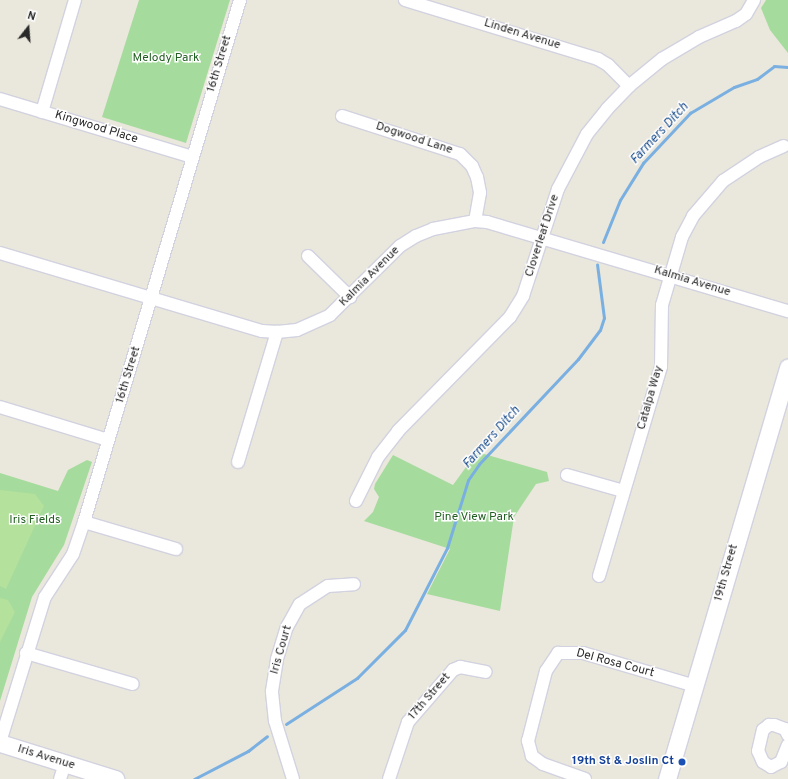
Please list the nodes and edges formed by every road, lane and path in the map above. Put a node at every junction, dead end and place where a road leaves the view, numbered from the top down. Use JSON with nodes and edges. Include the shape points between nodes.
{"nodes":[{"id":1,"x":75,"y":0,"type":"edge"},
{"id":2,"x":240,"y":0,"type":"edge"},
{"id":3,"x":405,"y":0,"type":"edge"},
{"id":4,"x":754,"y":0,"type":"edge"},
{"id":5,"x":629,"y":86,"type":"junction"},
{"id":6,"x":0,"y":99,"type":"edge"},
{"id":7,"x":42,"y":112,"type":"junction"},
{"id":8,"x":342,"y":116,"type":"dead end"},
{"id":9,"x":784,"y":146,"type":"dead end"},
{"id":10,"x":192,"y":157,"type":"junction"},
{"id":11,"x":475,"y":221,"type":"junction"},
{"id":12,"x":542,"y":238,"type":"junction"},
{"id":13,"x":0,"y":253,"type":"edge"},
{"id":14,"x":308,"y":256,"type":"dead end"},
{"id":15,"x":671,"y":276,"type":"junction"},
{"id":16,"x":350,"y":297,"type":"junction"},
{"id":17,"x":152,"y":298,"type":"junction"},
{"id":18,"x":788,"y":311,"type":"edge"},
{"id":19,"x":277,"y":332,"type":"junction"},
{"id":20,"x":788,"y":367,"type":"edge"},
{"id":21,"x":0,"y":407,"type":"edge"},
{"id":22,"x":108,"y":440,"type":"junction"},
{"id":23,"x":238,"y":462,"type":"dead end"},
{"id":24,"x":567,"y":474,"type":"dead end"},
{"id":25,"x":623,"y":491,"type":"junction"},
{"id":26,"x":356,"y":501,"type":"dead end"},
{"id":27,"x":84,"y":522,"type":"junction"},
{"id":28,"x":176,"y":549,"type":"dead end"},
{"id":29,"x":599,"y":576,"type":"dead end"},
{"id":30,"x":354,"y":584,"type":"dead end"},
{"id":31,"x":26,"y":653,"type":"junction"},
{"id":32,"x":486,"y":672,"type":"dead end"},
{"id":33,"x":133,"y":684,"type":"dead end"},
{"id":34,"x":695,"y":686,"type":"junction"},
{"id":35,"x":788,"y":735,"type":"edge"},
{"id":36,"x":0,"y":743,"type":"edge"},
{"id":37,"x":788,"y":745,"type":"edge"},
{"id":38,"x":62,"y":772,"type":"edge"},
{"id":39,"x":769,"y":773,"type":"edge"},
{"id":40,"x":115,"y":779,"type":"edge"},
{"id":41,"x":293,"y":779,"type":"edge"},
{"id":42,"x":389,"y":779,"type":"edge"},
{"id":43,"x":586,"y":779,"type":"edge"},
{"id":44,"x":667,"y":779,"type":"edge"}],
"edges":[{"from":1,"to":7,"type":"street"},
{"from":2,"to":10,"type":"street","name":"16th Street"},
{"from":3,"to":5,"type":"street","name":"Linden Avenue","via":[[598,58]]},
{"from":4,"to":5,"type":"street","name":"Cloverleaf Drive","via":[[746,14],[736,21],[699,37],[668,55]]},
{"from":5,"to":12,"type":"street","name":"Cloverleaf Drive","via":[[587,134],[571,161]]},
{"from":6,"to":7,"type":"street","name":"Kingwood Place"},
{"from":7,"to":10,"type":"street","name":"Kingwood Place"},
{"from":8,"to":11,"type":"street","name":"Dogwood Lane","via":[[460,154],[472,166],[477,177],[480,193]]},
{"from":9,"to":15,"type":"street","name":"Catalpa Way","via":[[741,166],[706,198],[682,237]]},
{"from":10,"to":17,"type":"street","name":"16th Street"},
{"from":11,"to":12,"type":"street","name":"Kalmia Avenue","via":[[488,222]]},
{"from":11,"to":16,"type":"street","name":"Kalmia Avenue","via":[[433,229],[416,236],[400,246]]},
{"from":12,"to":15,"type":"street","name":"Kalmia Avenue"},
{"from":12,"to":26,"type":"street","name":"Cloverleaf Drive","via":[[523,296],[510,317],[398,431],[378,457]]},
{"from":13,"to":17,"type":"street","name":"Kalmia Avenue"},
{"from":14,"to":16,"type":"street"},
{"from":15,"to":18,"type":"street","name":"Kalmia Avenue"},
{"from":15,"to":25,"type":"street","name":"Catalpa Way","via":[[660,320],[663,352],[661,367]]},
{"from":16,"to":19,"type":"street","name":"Kalmia Avenue","via":[[330,316],[314,324]]},
{"from":17,"to":19,"type":"street","name":"Kalmia Avenue","via":[[262,331]]},
{"from":17,"to":22,"type":"street","name":"16th Street"},
{"from":19,"to":23,"type":"street"},
{"from":20,"to":34,"type":"street","name":"19th Street"},
{"from":21,"to":22,"type":"street"},
{"from":22,"to":27,"type":"street","name":"16th Street"},
{"from":24,"to":25,"type":"street"},
{"from":25,"to":29,"type":"street","name":"Catalpa Way"},
{"from":27,"to":28,"type":"street"},
{"from":27,"to":31,"type":"street","name":"16th Street","via":[[72,554],[45,598]]},
{"from":30,"to":41,"type":"street","name":"Iris Court","via":[[328,586],[300,604],[287,627],[277,659],[272,691],[275,721]]},
{"from":31,"to":33,"type":"street"},
{"from":31,"to":36,"type":"street","name":"16th Street"},
{"from":32,"to":42,"type":"street","name":"17th Street","via":[[460,667],[453,670],[408,722]]},
{"from":34,"to":43,"type":"street","name":"Del Rosa Court","via":[[583,653],[558,653],[546,671],[528,741],[532,756],[543,764]]},
{"from":34,"to":44,"type":"street","name":"19th Street"},
{"from":35,"to":39,"type":"street","via":[[785,730],[774,725],[763,730],[758,751]]},
{"from":36,"to":38,"type":"street","name":"Iris Avenue"},
{"from":37,"to":39,"type":"street","via":[[781,762]]},
{"from":38,"to":40,"type":"street","name":"Iris Avenue"}]}
